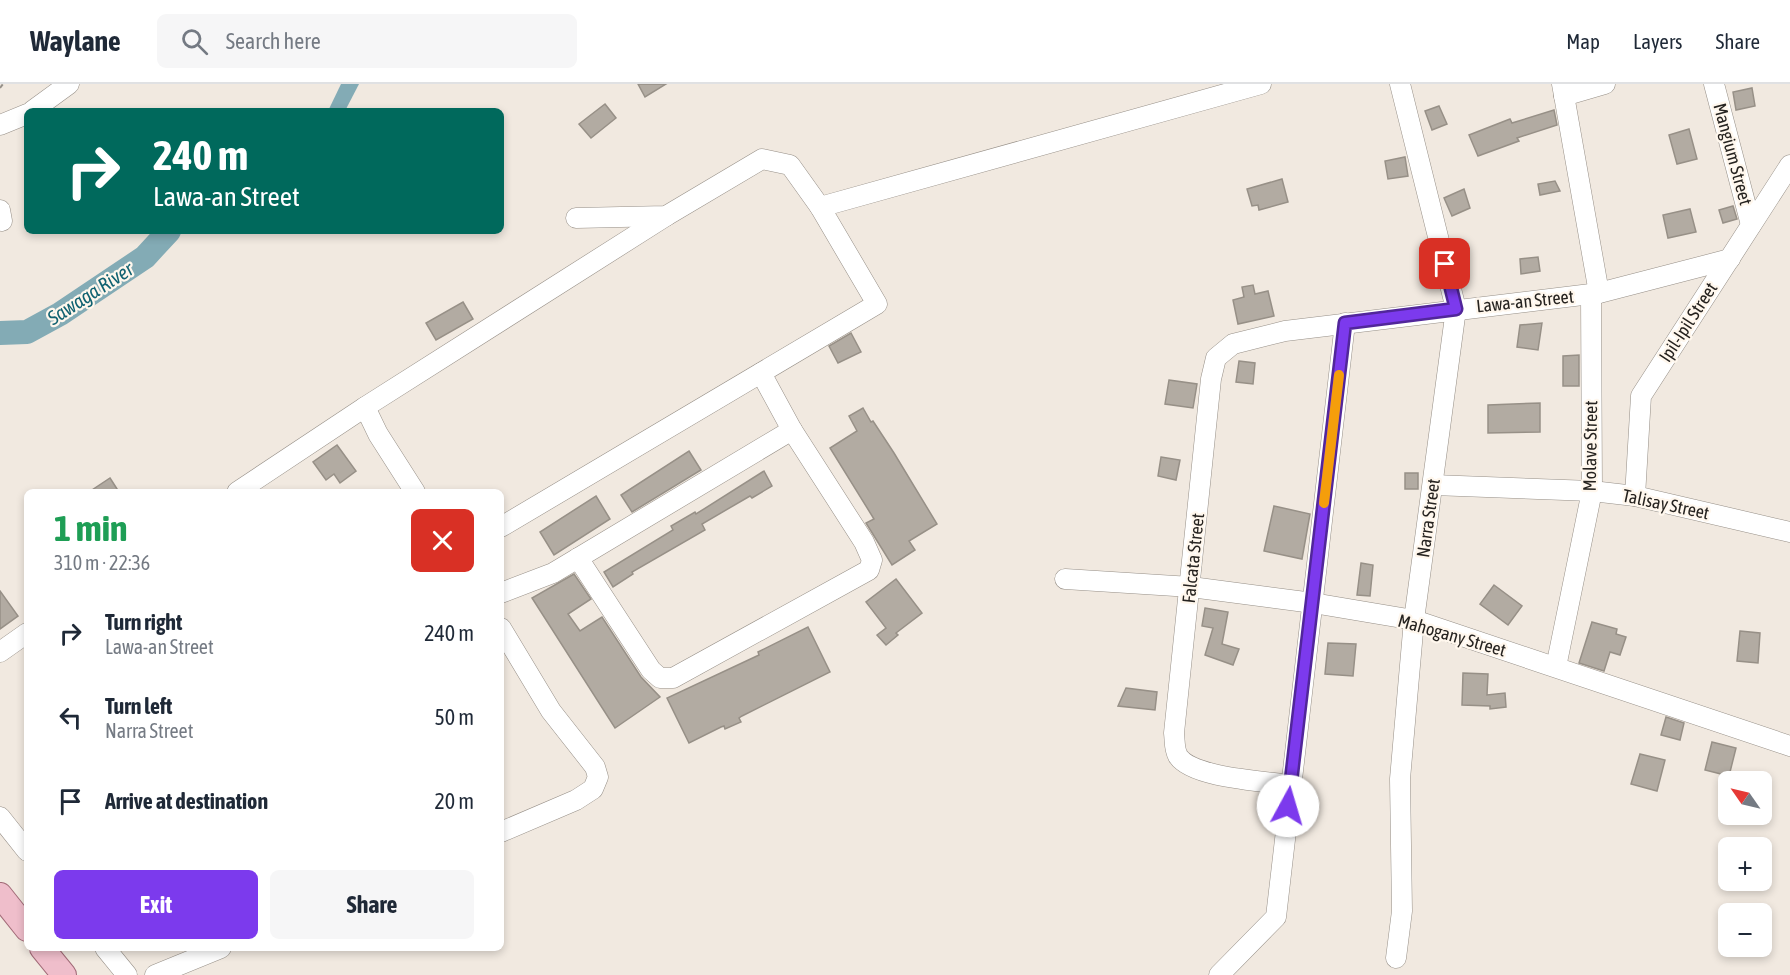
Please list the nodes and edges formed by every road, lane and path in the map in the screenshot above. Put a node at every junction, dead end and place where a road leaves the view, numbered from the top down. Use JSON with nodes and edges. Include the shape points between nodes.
{"nodes":[{"id":1,"x":3,"y":84,"type":"edge"},
{"id":2,"x":69,"y":84,"type":"edge"},
{"id":3,"x":1261,"y":84,"type":"edge"},
{"id":4,"x":1400,"y":84,"type":"edge"},
{"id":5,"x":1605,"y":84,"type":"edge"},
{"id":6,"x":1714,"y":84,"type":"edge"},
{"id":7,"x":0,"y":88,"type":"edge"},
{"id":8,"x":1563,"y":90,"type":"edge"},
{"id":9,"x":36,"y":108,"type":"edge"},
{"id":10,"x":24,"y":115,"type":"edge"},
{"id":11,"x":0,"y":125,"type":"edge"},
{"id":12,"x":1790,"y":165,"type":"edge"},
{"id":13,"x":820,"y":207,"type":"junction"},
{"id":14,"x":666,"y":216,"type":"junction"},
{"id":15,"x":576,"y":218,"type":"dead end"},
{"id":16,"x":1751,"y":225,"type":"junction"},
{"id":17,"x":1730,"y":259,"type":"junction"},
{"id":18,"x":1595,"y":293,"type":"junction"},
{"id":19,"x":1456,"y":309,"type":"junction"},
{"id":20,"x":1345,"y":323,"type":"junction"},
{"id":21,"x":1216,"y":358,"type":"joint"},
{"id":22,"x":761,"y":373,"type":"junction"},
{"id":23,"x":364,"y":407,"type":"junction"},
{"id":24,"x":792,"y":430,"type":"junction"},
{"id":25,"x":1432,"y":485,"type":"junction"},
{"id":26,"x":241,"y":489,"type":"edge"},
{"id":27,"x":413,"y":489,"type":"edge"},
{"id":28,"x":1592,"y":491,"type":"junction"},
{"id":29,"x":1635,"y":495,"type":"junction"},
{"id":30,"x":504,"y":525,"type":"edge"},
{"id":31,"x":1790,"y":532,"type":"edge"},
{"id":32,"x":578,"y":558,"type":"junction"},
{"id":33,"x":1065,"y":579,"type":"dead end"},
{"id":34,"x":1191,"y":587,"type":"junction"},
{"id":35,"x":504,"y":592,"type":"edge"},
{"id":36,"x":1313,"y":603,"type":"junction"},
{"id":37,"x":1414,"y":620,"type":"junction"},
{"id":38,"x":504,"y":633,"type":"edge"},
{"id":39,"x":24,"y":635,"type":"edge"},
{"id":40,"x":0,"y":651,"type":"edge"},
{"id":41,"x":1556,"y":667,"type":"junction"},
{"id":42,"x":1790,"y":746,"type":"edge"},
{"id":43,"x":1291,"y":785,"type":"junction"},
{"id":44,"x":0,"y":817,"type":"edge"},
{"id":45,"x":504,"y":831,"type":"edge"},
{"id":46,"x":24,"y":847,"type":"edge"},
{"id":47,"x":0,"y":895,"type":"edge"},
{"id":48,"x":24,"y":925,"type":"edge"},
{"id":49,"x":44,"y":951,"type":"edge"},
{"id":50,"x":107,"y":951,"type":"edge"},
{"id":51,"x":214,"y":951,"type":"edge"},
{"id":52,"x":1395,"y":958,"type":"dead end"},
{"id":53,"x":64,"y":975,"type":"edge"},
{"id":54,"x":127,"y":975,"type":"edge"},
{"id":55,"x":155,"y":975,"type":"edge"},
{"id":56,"x":1219,"y":975,"type":"edge"}],
"edges":[{"from":1,"to":7,"type":"path"},
{"from":2,"to":9,"type":"street"},
{"from":3,"to":13,"type":"street"},
{"from":4,"to":19,"type":"street","name":"Narra Street"},
{"from":5,"to":8,"type":"street"},
{"from":6,"to":16,"type":"street","name":"Mangium Street"},
{"from":8,"to":18,"type":"street","name":"Molave Street"},
{"from":10,"to":11,"type":"street"},
{"from":12,"to":16,"type":"street","name":"Ipil-Ipil Street"},
{"from":13,"to":14,"type":"street","via":[[790,165],[762,159]]},
{"from":13,"to":22,"type":"street","via":[[877,304]]},
{"from":14,"to":15,"type":"street"},
{"from":14,"to":23,"type":"street"},
{"from":16,"to":17,"type":"street","name":"Ipil-Ipil Street"},
{"from":17,"to":18,"type":"street","name":"Lawa-an Street"},
{"from":17,"to":29,"type":"street","name":"Ipil-Ipil Street","via":[[1641,396]]},
{"from":18,"to":19,"type":"street","name":"Lawa-an Street"},
{"from":18,"to":28,"type":"street","name":"Molave Street"},
{"from":19,"to":20,"type":"street","name":"Lawa-an Street"},
{"from":19,"to":25,"type":"street","name":"Narra Street"},
{"from":20,"to":21,"type":"street","name":"Lawa-an Street","via":[[1285,331],[1233,344]]},
{"from":20,"to":36,"type":"street"},
{"from":21,"to":34,"type":"street","name":"Falcata Street"},
{"from":22,"to":24,"type":"street"},
{"from":22,"to":30,"type":"street"},
{"from":23,"to":26,"type":"street"},
{"from":23,"to":27,"type":"street"},
{"from":24,"to":32,"type":"street"},
{"from":24,"to":32,"type":"street","via":[[864,542],[872,560],[869,570],[673,678],[660,678]]},
{"from":25,"to":28,"type":"street","name":"Talisay Street"},
{"from":25,"to":37,"type":"street","name":"Narra Street"},
{"from":28,"to":29,"type":"street","name":"Talisay Street"},
{"from":28,"to":41,"type":"street","name":"Molave Street"},
{"from":29,"to":31,"type":"street","name":"Talisay Street"},
{"from":32,"to":35,"type":"street","via":[[553,573]]},
{"from":33,"to":34,"type":"street","name":"Mahogany Street"},
{"from":34,"to":36,"type":"street","name":"Mahogany Street"},
{"from":34,"to":43,"type":"street","name":"Falcata Street","via":[[1174,733],[1179,758],[1209,773]]},
{"from":36,"to":37,"type":"street","name":"Mahogany Street"},
{"from":36,"to":43,"type":"street"},
{"from":37,"to":41,"type":"street","name":"Mahogany Street"},
{"from":37,"to":52,"type":"street","name":"Narra Street","via":[[1400,779],[1402,911]]},
{"from":38,"to":45,"type":"street","via":[[550,711],[595,767],[598,777],[593,789],[576,800]]},
{"from":39,"to":40,"type":"street"},
{"from":41,"to":42,"type":"street","name":"Mahogany Street"},
{"from":43,"to":56,"type":"street","via":[[1276,917]]},
{"from":44,"to":46,"type":"street"},
{"from":47,"to":48,"type":"main road"},
{"from":49,"to":53,"type":"main road"},
{"from":50,"to":54,"type":"street"},
{"from":51,"to":55,"type":"street"}]}
